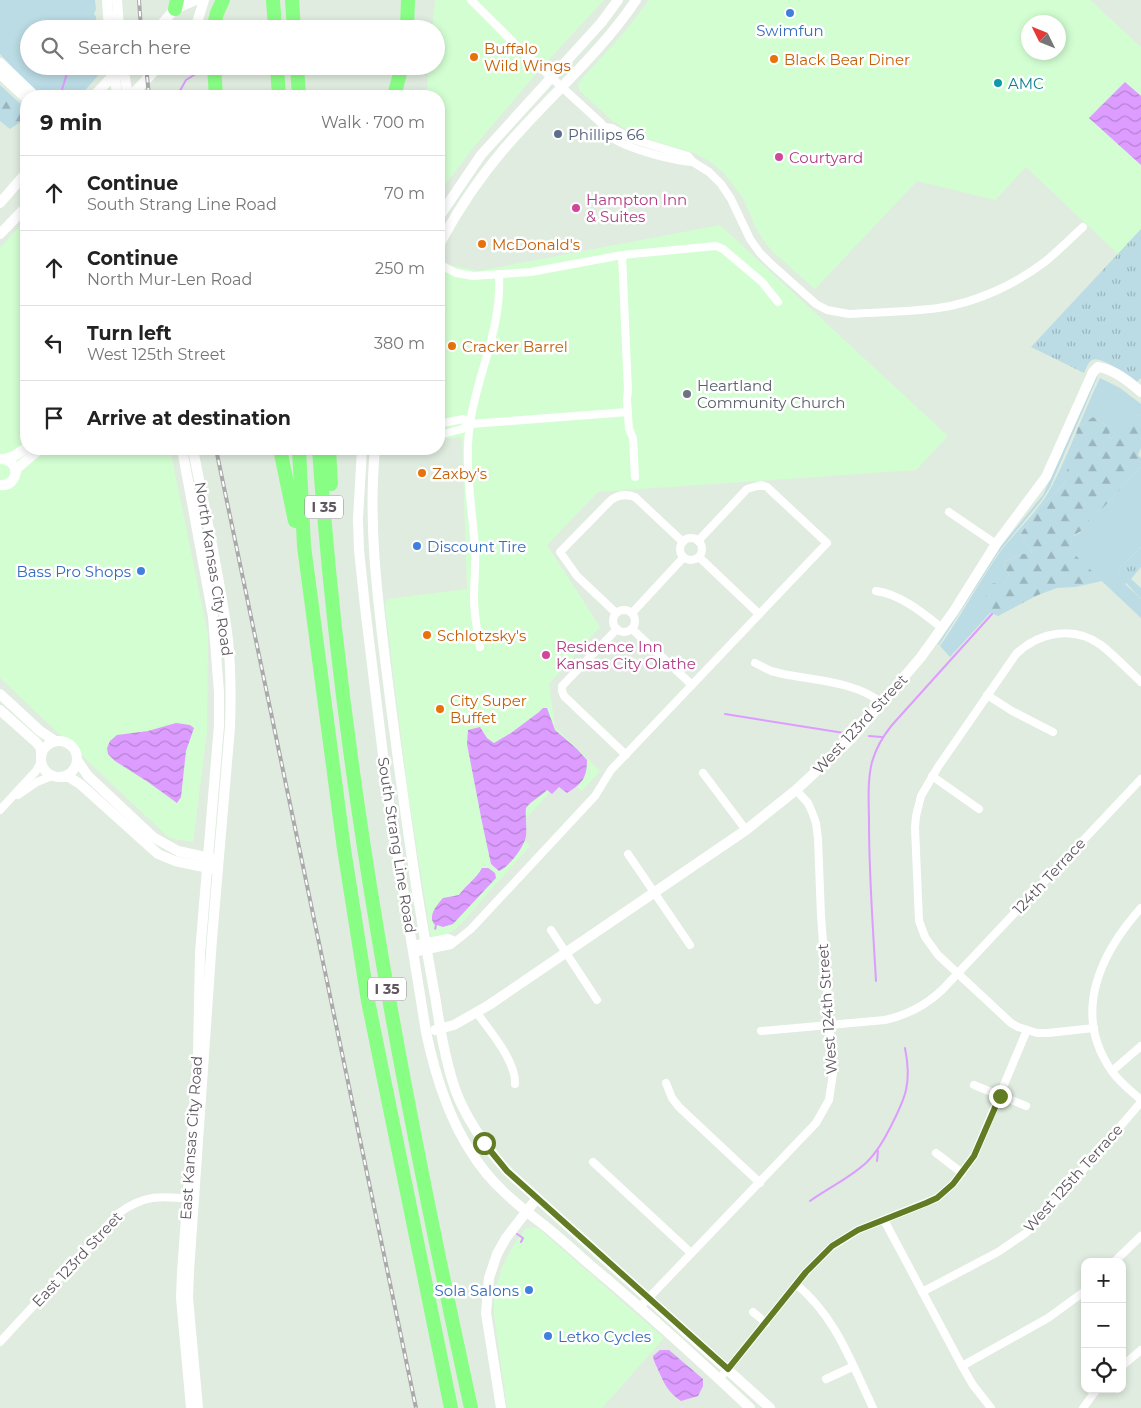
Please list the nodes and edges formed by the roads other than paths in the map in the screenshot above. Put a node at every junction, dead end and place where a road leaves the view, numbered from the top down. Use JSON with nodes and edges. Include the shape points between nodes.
{"nodes":[{"id":1,"x":107,"y":0,"type":"edge"},
{"id":2,"x":118,"y":0,"type":"edge"},
{"id":3,"x":196,"y":0,"type":"edge"},
{"id":4,"x":204,"y":0,"type":"edge"},
{"id":5,"x":223,"y":0,"type":"edge"},
{"id":6,"x":273,"y":0,"type":"edge"},
{"id":7,"x":292,"y":0,"type":"edge"},
{"id":8,"x":408,"y":0,"type":"edge"},
{"id":9,"x":471,"y":0,"type":"edge"},
{"id":10,"x":618,"y":0,"type":"edge"},
{"id":11,"x":636,"y":0,"type":"edge"},
{"id":12,"x":176,"y":5,"type":"edge"},
{"id":13,"x":108,"y":20,"type":"edge"},
{"id":14,"x":119,"y":20,"type":"edge"},
{"id":15,"x":166,"y":20,"type":"edge"},
{"id":16,"x":198,"y":20,"type":"edge"},
{"id":17,"x":216,"y":20,"type":"edge"},
{"id":18,"x":274,"y":20,"type":"edge"},
{"id":19,"x":293,"y":20,"type":"edge"},
{"id":20,"x":407,"y":20,"type":"edge"},
{"id":21,"x":0,"y":63,"type":"edge"},
{"id":22,"x":0,"y":74,"type":"edge"},
{"id":23,"x":114,"y":75,"type":"edge"},
{"id":24,"x":114,"y":75,"type":"edge"},
{"id":25,"x":125,"y":75,"type":"edge"},
{"id":26,"x":150,"y":75,"type":"edge"},
{"id":27,"x":209,"y":75,"type":"edge"},
{"id":28,"x":214,"y":75,"type":"edge"},
{"id":29,"x":278,"y":75,"type":"edge"},
{"id":30,"x":298,"y":75,"type":"edge"},
{"id":31,"x":400,"y":75,"type":"edge"},
{"id":32,"x":551,"y":77,"type":"junction"},
{"id":33,"x":561,"y":87,"type":"junction"},
{"id":34,"x":29,"y":90,"type":"edge"},
{"id":35,"x":100,"y":90,"type":"edge"},
{"id":36,"x":116,"y":90,"type":"edge"},
{"id":37,"x":128,"y":90,"type":"edge"},
{"id":38,"x":135,"y":90,"type":"edge"},
{"id":39,"x":215,"y":90,"type":"edge"},
{"id":40,"x":279,"y":90,"type":"edge"},
{"id":41,"x":299,"y":90,"type":"edge"},
{"id":42,"x":396,"y":90,"type":"edge"},
{"id":43,"x":20,"y":92,"type":"edge"},
{"id":44,"x":20,"y":180,"type":"edge"},
{"id":45,"x":0,"y":203,"type":"edge"},
{"id":46,"x":445,"y":208,"type":"edge"},
{"id":47,"x":20,"y":213,"type":"edge"},
{"id":48,"x":1083,"y":227,"type":"dead end"},
{"id":49,"x":0,"y":234,"type":"edge"},
{"id":50,"x":445,"y":235,"type":"edge"},
{"id":51,"x":622,"y":255,"type":"junction"},
{"id":52,"x":445,"y":267,"type":"edge"},
{"id":53,"x":499,"y":274,"type":"junction"},
{"id":54,"x":778,"y":302,"type":"dead end"},
{"id":55,"x":1141,"y":392,"type":"edge"},
{"id":56,"x":628,"y":412,"type":"junction"},
{"id":57,"x":445,"y":423,"type":"edge"},
{"id":58,"x":470,"y":424,"type":"junction"},
{"id":59,"x":445,"y":433,"type":"edge"},
{"id":60,"x":20,"y":452,"type":"edge"},
{"id":61,"x":33,"y":455,"type":"edge"},
{"id":62,"x":183,"y":455,"type":"edge"},
{"id":63,"x":194,"y":455,"type":"edge"},
{"id":64,"x":281,"y":455,"type":"edge"},
{"id":65,"x":299,"y":455,"type":"edge"},
{"id":66,"x":320,"y":455,"type":"edge"},
{"id":67,"x":328,"y":455,"type":"edge"},
{"id":68,"x":361,"y":455,"type":"edge"},
{"id":69,"x":376,"y":455,"type":"edge"},
{"id":70,"x":2,"y":459,"type":"edge"},
{"id":71,"x":16,"y":470,"type":"junction"},
{"id":72,"x":635,"y":476,"type":"dead end"},
{"id":73,"x":1,"y":486,"type":"edge"},
{"id":74,"x":949,"y":512,"type":"dead end"},
{"id":75,"x":698,"y":541,"type":"junction"},
{"id":76,"x":683,"y":542,"type":"junction"},
{"id":77,"x":996,"y":544,"type":"junction"},
{"id":78,"x":304,"y":546,"type":"junction"},
{"id":79,"x":699,"y":557,"type":"junction"},
{"id":80,"x":683,"y":558,"type":"junction"},
{"id":81,"x":329,"y":566,"type":"junction"},
{"id":82,"x":876,"y":591,"type":"dead end"},
{"id":83,"x":616,"y":613,"type":"junction"},
{"id":84,"x":632,"y":613,"type":"junction"},
{"id":85,"x":759,"y":614,"type":"junction"},
{"id":86,"x":942,"y":628,"type":"junction"},
{"id":87,"x":617,"y":629,"type":"junction"},
{"id":88,"x":632,"y":629,"type":"junction"},
{"id":89,"x":480,"y":647,"type":"dead end"},
{"id":90,"x":755,"y":662,"type":"dead end"},
{"id":91,"x":1141,"y":682,"type":"edge"},
{"id":92,"x":692,"y":685,"type":"junction"},
{"id":93,"x":0,"y":694,"type":"edge"},
{"id":94,"x":988,"y":695,"type":"junction"},
{"id":95,"x":883,"y":704,"type":"junction"},
{"id":96,"x":0,"y":710,"type":"edge"},
{"id":97,"x":1053,"y":732,"type":"dead end"},
{"id":98,"x":55,"y":740,"type":"junction"},
{"id":99,"x":626,"y":755,"type":"junction"},
{"id":100,"x":41,"y":759,"type":"junction"},
{"id":101,"x":78,"y":760,"type":"junction"},
{"id":102,"x":703,"y":773,"type":"dead end"},
{"id":103,"x":56,"y":776,"type":"junction"},
{"id":104,"x":932,"y":776,"type":"junction"},
{"id":105,"x":1141,"y":779,"type":"edge"},
{"id":106,"x":796,"y":790,"type":"junction"},
{"id":107,"x":2,"y":808,"type":"edge"},
{"id":108,"x":979,"y":809,"type":"dead end"},
{"id":109,"x":746,"y":830,"type":"junction"},
{"id":110,"x":628,"y":854,"type":"dead end"},
{"id":111,"x":208,"y":863,"type":"junction"},
{"id":112,"x":220,"y":865,"type":"junction"},
{"id":113,"x":655,"y":894,"type":"junction"},
{"id":114,"x":1141,"y":908,"type":"edge"},
{"id":115,"x":551,"y":930,"type":"dead end"},
{"id":116,"x":690,"y":945,"type":"dead end"},
{"id":117,"x":426,"y":946,"type":"junction"},
{"id":118,"x":413,"y":949,"type":"junction"},
{"id":119,"x":565,"y":954,"type":"junction"},
{"id":120,"x":958,"y":973,"type":"junction"},
{"id":121,"x":597,"y":1000,"type":"dead end"},
{"id":122,"x":477,"y":1013,"type":"junction"},
{"id":123,"x":829,"y":1025,"type":"junction"},
{"id":124,"x":1094,"y":1028,"type":"junction"},
{"id":125,"x":440,"y":1029,"type":"junction"},
{"id":126,"x":1027,"y":1030,"type":"junction"},
{"id":127,"x":761,"y":1031,"type":"dead end"},
{"id":128,"x":426,"y":1032,"type":"junction"},
{"id":129,"x":1141,"y":1046,"type":"edge"},
{"id":130,"x":1112,"y":1072,"type":"junction"},
{"id":131,"x":666,"y":1083,"type":"dead end"},
{"id":132,"x":515,"y":1084,"type":"dead end"},
{"id":133,"x":974,"y":1085,"type":"dead end"},
{"id":134,"x":1000,"y":1096,"type":"junction"},
{"id":135,"x":1141,"y":1101,"type":"edge"},
{"id":136,"x":1026,"y":1106,"type":"dead end"},
{"id":137,"x":936,"y":1153,"type":"dead end"},
{"id":138,"x":592,"y":1162,"type":"dead end"},
{"id":139,"x":962,"y":1173,"type":"junction"},
{"id":140,"x":760,"y":1183,"type":"junction"},
{"id":141,"x":191,"y":1198,"type":"junction"},
{"id":142,"x":537,"y":1198,"type":"junction"},
{"id":143,"x":525,"y":1212,"type":"junction"},
{"id":144,"x":884,"y":1220,"type":"junction"},
{"id":145,"x":1141,"y":1236,"type":"edge"},
{"id":146,"x":691,"y":1253,"type":"junction"},
{"id":147,"x":1118,"y":1258,"type":"edge"},
{"id":148,"x":796,"y":1284,"type":"junction"},
{"id":149,"x":922,"y":1292,"type":"junction"},
{"id":150,"x":1081,"y":1294,"type":"edge"},
{"id":151,"x":648,"y":1298,"type":"junction"},
{"id":152,"x":639,"y":1308,"type":"junction"},
{"id":153,"x":753,"y":1312,"type":"dead end"},
{"id":154,"x":766,"y":1323,"type":"junction"},
{"id":155,"x":0,"y":1342,"type":"edge"},
{"id":156,"x":1141,"y":1350,"type":"edge"},
{"id":157,"x":1126,"y":1363,"type":"edge"},
{"id":158,"x":962,"y":1366,"type":"junction"},
{"id":159,"x":852,"y":1367,"type":"junction"},
{"id":160,"x":728,"y":1369,"type":"junction"},
{"id":161,"x":719,"y":1379,"type":"junction"},
{"id":162,"x":826,"y":1379,"type":"dead end"},
{"id":163,"x":1095,"y":1393,"type":"edge"},
{"id":164,"x":1086,"y":1407,"type":"edge"},
{"id":165,"x":191,"y":1408,"type":"edge"},
{"id":166,"x":198,"y":1408,"type":"edge"},
{"id":167,"x":451,"y":1408,"type":"edge"},
{"id":168,"x":471,"y":1408,"type":"edge"},
{"id":169,"x":501,"y":1408,"type":"edge"},
{"id":170,"x":750,"y":1408,"type":"edge"},
{"id":171,"x":770,"y":1408,"type":"edge"},
{"id":172,"x":873,"y":1408,"type":"edge"},
{"id":173,"x":991,"y":1408,"type":"edge"}],
"edges":[{"from":1,"to":13,"type":"main road"},
{"from":2,"to":14,"type":"main road"},
{"from":3,"to":12,"type":"main road"},
{"from":4,"to":16,"type":"main road"},
{"from":5,"to":17,"type":"highway"},
{"from":6,"to":18,"type":"highway"},
{"from":7,"to":19,"type":"highway"},
{"from":8,"to":20,"type":"highway"},
{"from":9,"to":32,"type":"street"},
{"from":10,"to":32,"type":"main road"},
{"from":11,"to":33,"type":"main road","via":[[612,32]]},
{"from":12,"to":15,"type":"main road"},
{"from":21,"to":34,"type":"main road"},
{"from":22,"to":43,"type":"main road"},
{"from":23,"to":36,"type":"main road"},
{"from":24,"to":35,"type":"main road"},
{"from":25,"to":37,"type":"main road"},
{"from":26,"to":38,"type":"main road"},
{"from":27,"to":39,"type":"highway"},
{"from":28,"to":39,"type":"highway"},
{"from":29,"to":40,"type":"highway"},
{"from":30,"to":41,"type":"highway"},
{"from":31,"to":42,"type":"highway"},
{"from":32,"to":33,"type":"street"},
{"from":32,"to":46,"type":"main road","via":[[481,154]]},
{"from":33,"to":48,"type":"street","via":[[616,140],[631,147],[693,162],[709,172],[731,199],[760,253],[816,304],[836,312],[849,314],[938,308],[975,299],[1027,274]]},
{"from":33,"to":50,"type":"main road","via":[[490,167]]},
{"from":44,"to":45,"type":"main road"},
{"from":47,"to":49,"type":"main road"},
{"from":51,"to":53,"type":"street","via":[[531,272]]},
{"from":51,"to":54,"type":"street","via":[[716,246],[762,282]]},
{"from":51,"to":56,"type":"street"},
{"from":52,"to":53,"type":"street","via":[[473,276]]},
{"from":53,"to":58,"type":"street","via":[[498,314]]},
{"from":55,"to":77,"type":"main road","name":"West 123rd Street","via":[[1104,368],[1098,367],[1092,372],[1046,477]]},
{"from":56,"to":58,"type":"street"},
{"from":56,"to":72,"type":"street"},
{"from":57,"to":58,"type":"street","via":[[463,419]]},
{"from":58,"to":59,"type":"street"},
{"from":58,"to":89,"type":"street","via":[[468,466],[475,550],[474,613]]},
{"from":60,"to":70,"type":"main road"},
{"from":61,"to":71,"type":"main road"},
{"from":62,"to":111,"type":"main road","name":"North Kansas City Road","via":[[214,616],[218,665],[219,725]]},
{"from":63,"to":112,"type":"main road","name":"North Kansas City Road","via":[[228,640],[230,727]]},
{"from":64,"to":78,"type":"highway","via":[[298,535]]},
{"from":65,"to":78,"type":"highway","number":"I 35"},
{"from":66,"to":81,"type":"highway","number":"I 35"},
{"from":67,"to":81,"type":"highway","via":[[335,553]]},
{"from":68,"to":118,"type":"main road","name":"South Strang Line Road","via":[[358,492],[360,560],[388,796]]},
{"from":69,"to":117,"type":"main road","name":"South Strang Line Road","via":[[372,519],[379,606],[402,794]]},
{"from":70,"to":71,"type":"main road","via":[[12,462]]},
{"from":71,"to":73,"type":"main road","via":[[14,479]]},
{"from":74,"to":77,"type":"street"},
{"from":75,"to":76,"type":"street","via":[[691,538]]},
{"from":75,"to":79,"type":"street","via":[[702,547]]},
{"from":75,"to":85,"type":"street","via":[[747,489],[761,485],[827,543]]},
{"from":76,"to":80,"type":"street","via":[[680,550]]},
{"from":76,"to":83,"type":"street","via":[[630,495],[611,500],[560,552],[577,576]]},
{"from":77,"to":86,"type":"main road","name":"West 123rd Street"},
{"from":78,"to":167,"type":"highway","number":"I 35","via":[[340,820],[367,992]]},
{"from":79,"to":80,"type":"street","via":[[690,561]]},
{"from":79,"to":85,"type":"street"},
{"from":80,"to":84,"type":"street"},
{"from":81,"to":168,"type":"highway","number":"I 35","via":[[352,772],[377,935]]},
{"from":82,"to":86,"type":"street","via":[[900,599]]},
{"from":83,"to":84,"type":"street","via":[[626,610]]},
{"from":83,"to":87,"type":"street","via":[[613,623]]},
{"from":84,"to":88,"type":"street","via":[[635,621]]},
{"from":85,"to":92,"type":"street"},
{"from":86,"to":95,"type":"main road","name":"West 123rd Street"},
{"from":87,"to":88,"type":"street","via":[[623,632]]},
{"from":87,"to":99,"type":"street","via":[[562,686],[562,691]]},
{"from":88,"to":92,"type":"street"},
{"from":90,"to":95,"type":"street","via":[[771,671],[857,688]]},
{"from":91,"to":94,"type":"street","via":[[1094,641],[1062,633],[1044,636],[1022,648]]},
{"from":92,"to":99,"type":"street"},
{"from":93,"to":98,"type":"main road","via":[[40,731]]},
{"from":94,"to":97,"type":"street"},
{"from":94,"to":104,"type":"street"},
{"from":95,"to":106,"type":"main road","name":"West 123rd Street"},
{"from":96,"to":100,"type":"main road","via":[[37,744],[41,749]]},
{"from":98,"to":100,"type":"main road","via":[[45,746]]},
{"from":98,"to":101,"type":"main road","via":[[72,745]]},
{"from":99,"to":117,"type":"street","via":[[611,770],[595,796],[471,929],[450,945]]},
{"from":100,"to":103,"type":"main road","via":[[47,772]]},
{"from":100,"to":107,"type":"street","via":[[36,771]]},
{"from":101,"to":103,"type":"main road","via":[[74,770],[65,776]]},
{"from":101,"to":111,"type":"main road","via":[[88,776],[153,837]]},
{"from":102,"to":109,"type":"street"},
{"from":103,"to":107,"type":"street","via":[[37,782]]},
{"from":103,"to":111,"type":"main road","via":[[69,777],[80,784],[158,854],[174,861]]},
{"from":104,"to":108,"type":"street"},
{"from":104,"to":120,"type":"street","via":[[921,796],[916,816],[918,913],[921,930],[929,944]]},
{"from":105,"to":120,"type":"street","name":"124th Terrace"},
{"from":106,"to":109,"type":"main road","name":"West 123rd Street"},
{"from":106,"to":123,"type":"street","name":"West 124th Street","via":[[808,803],[816,823]]},
{"from":109,"to":113,"type":"main road","name":"West 123rd Street"},
{"from":110,"to":113,"type":"street"},
{"from":111,"to":112,"type":"main road"},
{"from":111,"to":141,"type":"main road","name":"East Kansas City Road","via":[[200,953]]},
{"from":112,"to":141,"type":"main road","name":"East Kansas City Road"},
{"from":113,"to":116,"type":"street"},
{"from":113,"to":119,"type":"main road","name":"West 123rd Street"},
{"from":114,"to":124,"type":"street","via":[[1123,928],[1100,970],[1094,994]]},
{"from":115,"to":119,"type":"street"},
{"from":117,"to":118,"type":"street"},
{"from":117,"to":125,"type":"main road","name":"South Strang Line Road"},
{"from":118,"to":128,"type":"main road","name":"South Strang Line Road"},
{"from":119,"to":121,"type":"street"},
{"from":119,"to":122,"type":"main road","name":"West 123rd Street"},
{"from":120,"to":123,"type":"street","name":"124th Terrace","via":[[933,998],[909,1013],[885,1020]]},
{"from":120,"to":126,"type":"street","via":[[1011,1022]]},
{"from":122,"to":125,"type":"main road","name":"West 123rd Street"},
{"from":122,"to":132,"type":"street","via":[[508,1058],[516,1075]]},
{"from":123,"to":127,"type":"street","name":"124th Terrace"},
{"from":123,"to":140,"type":"street","name":"West 124th Street","via":[[833,1083],[826,1108]]},
{"from":124,"to":126,"type":"street","via":[[1048,1033]]},
{"from":124,"to":130,"type":"street","via":[[1101,1052]]},
{"from":125,"to":128,"type":"main road","name":"West 123rd Street"},
{"from":125,"to":142,"type":"main road","name":"South Strang Line Road","via":[[453,1081],[470,1120],[507,1171]]},
{"from":126,"to":134,"type":"street"},
{"from":128,"to":143,"type":"main road","name":"South Strang Line Road","via":[[442,1094],[462,1137],[481,1167]]},
{"from":129,"to":130,"type":"street"},
{"from":130,"to":135,"type":"street"},
{"from":131,"to":140,"type":"street","via":[[678,1107]]},
{"from":133,"to":134,"type":"street"},
{"from":134,"to":136,"type":"street"},
{"from":134,"to":139,"type":"street","via":[[974,1156]]},
{"from":135,"to":149,"type":"street","name":"West 125th Terrace","via":[[1026,1233],[998,1252]]},
{"from":137,"to":139,"type":"street"},
{"from":138,"to":146,"type":"street"},
{"from":139,"to":144,"type":"street","via":[[937,1198]]},
{"from":140,"to":146,"type":"street","name":"West 124th Street"},
{"from":141,"to":155,"type":"street","name":"East 123rd Street","via":[[156,1196],[119,1213]]},
{"from":141,"to":165,"type":"main road","name":"East Kansas City Road","via":[[181,1298]]},
{"from":141,"to":166,"type":"main road","name":"East Kansas City Road","via":[[188,1298]]},
{"from":142,"to":143,"type":"main road"},
{"from":142,"to":151,"type":"main road","name":"South Strang Line Road"},
{"from":143,"to":152,"type":"main road","name":"South Strang Line Road"},
{"from":143,"to":169,"type":"main road","via":[[497,1254],[486,1295],[487,1324]]},
{"from":144,"to":148,"type":"street","via":[[858,1230],[832,1246]]},
{"from":144,"to":149,"type":"street"},
{"from":145,"to":147,"type":"street"},
{"from":146,"to":151,"type":"street","name":"West 124th Street"},
{"from":148,"to":154,"type":"street"},
{"from":148,"to":159,"type":"street","via":[[816,1301],[828,1318]]},
{"from":149,"to":158,"type":"street"},
{"from":150,"to":158,"type":"street","via":[[1048,1318]]},
{"from":151,"to":152,"type":"street","name":"West 124th Street"},
{"from":151,"to":160,"type":"main road","name":"South Strang Line Road"},
{"from":152,"to":161,"type":"main road","name":"South Strang Line Road"},
{"from":153,"to":154,"type":"street"},
{"from":154,"to":160,"type":"street"},
{"from":156,"to":157,"type":"street"},
{"from":158,"to":173,"type":"street"},
{"from":159,"to":162,"type":"street"},
{"from":159,"to":172,"type":"street"},
{"from":160,"to":161,"type":"street"},
{"from":160,"to":171,"type":"main road","name":"South Strang Line Road"},
{"from":161,"to":170,"type":"main road","name":"South Strang Line Road"},
{"from":163,"to":164,"type":"street"}]}
